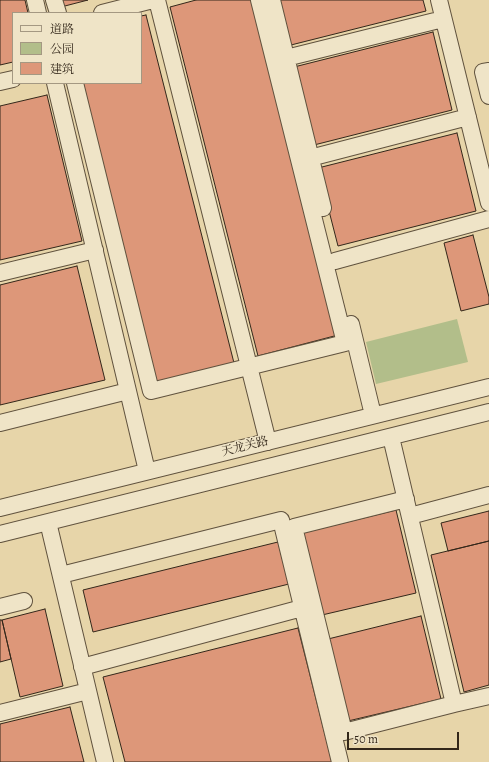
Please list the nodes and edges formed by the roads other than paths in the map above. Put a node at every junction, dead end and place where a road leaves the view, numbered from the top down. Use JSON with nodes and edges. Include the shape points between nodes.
{"nodes":[{"id":1,"x":35,"y":0,"type":"edge"},
{"id":2,"x":54,"y":0,"type":"edge"},
{"id":3,"x":153,"y":0,"type":"edge"},
{"id":4,"x":157,"y":0,"type":"edge"},
{"id":5,"x":259,"y":0,"type":"edge"},
{"id":6,"x":272,"y":0,"type":"edge"},
{"id":7,"x":439,"y":0,"type":"edge"},
{"id":8,"x":38,"y":12,"type":"edge"},
{"id":9,"x":58,"y":12,"type":"edge"},
{"id":10,"x":106,"y":12,"type":"edge"},
{"id":11,"x":444,"y":19,"type":"junction"},
{"id":12,"x":286,"y":58,"type":"junction"},
{"id":13,"x":489,"y":70,"type":"edge"},
{"id":14,"x":12,"y":79,"type":"edge"},
{"id":15,"x":0,"y":82,"type":"edge"},
{"id":16,"x":55,"y":84,"type":"edge"},
{"id":17,"x":75,"y":84,"type":"edge"},
{"id":18,"x":489,"y":96,"type":"edge"},
{"id":19,"x":468,"y":118,"type":"junction"},
{"id":20,"x":310,"y":158,"type":"junction"},
{"id":21,"x":489,"y":203,"type":"edge"},
{"id":22,"x":489,"y":219,"type":"edge"},
{"id":23,"x":94,"y":250,"type":"junction"},
{"id":24,"x":335,"y":261,"type":"junction"},
{"id":25,"x":0,"y":273,"type":"edge"},
{"id":26,"x":249,"y":367,"type":"junction"},
{"id":27,"x":489,"y":387,"type":"edge"},
{"id":28,"x":128,"y":391,"type":"junction"},
{"id":29,"x":489,"y":412,"type":"edge"},
{"id":30,"x":373,"y":415,"type":"junction"},
{"id":31,"x":0,"y":423,"type":"edge"},
{"id":32,"x":391,"y":437,"type":"junction"},
{"id":33,"x":268,"y":442,"type":"junction"},
{"id":34,"x":148,"y":472,"type":"junction"},
{"id":35,"x":489,"y":495,"type":"edge"},
{"id":36,"x":406,"y":498,"type":"junction"},
{"id":37,"x":0,"y":508,"type":"edge"},
{"id":38,"x":410,"y":516,"type":"junction"},
{"id":39,"x":48,"y":522,"type":"junction"},
{"id":40,"x":0,"y":534,"type":"edge"},
{"id":41,"x":61,"y":575,"type":"junction"},
{"id":42,"x":24,"y":601,"type":"dead end"},
{"id":43,"x":0,"y":607,"type":"edge"},
{"id":44,"x":302,"y":608,"type":"junction"},
{"id":45,"x":82,"y":667,"type":"junction"},
{"id":46,"x":88,"y":691,"type":"junction"},
{"id":47,"x":489,"y":696,"type":"edge"},
{"id":48,"x":454,"y":704,"type":"junction"},
{"id":49,"x":0,"y":713,"type":"edge"},
{"id":50,"x":105,"y":762,"type":"edge"},
{"id":51,"x":340,"y":762,"type":"edge"}],
"edges":[{"from":1,"to":8,"type":"street"},
{"from":2,"to":9,"type":"street"},
{"from":3,"to":10,"type":"street"},
{"from":4,"to":26,"type":"street"},
{"from":5,"to":26,"type":"street","via":[[345,343]]},
{"from":6,"to":12,"type":"street"},
{"from":7,"to":11,"type":"street"},
{"from":11,"to":12,"type":"street"},
{"from":11,"to":19,"type":"street"},
{"from":12,"to":20,"type":"street"},
{"from":13,"to":18,"type":"street","via":[[483,72]]},
{"from":14,"to":15,"type":"street"},
{"from":16,"to":23,"type":"street"},
{"from":17,"to":26,"type":"street","via":[[151,391]]},
{"from":19,"to":20,"type":"street"},
{"from":19,"to":21,"type":"street"},
{"from":20,"to":24,"type":"street"},
{"from":22,"to":24,"type":"street"},
{"from":23,"to":25,"type":"street"},
{"from":23,"to":28,"type":"street"},
{"from":24,"to":30,"type":"street"},
{"from":26,"to":33,"type":"street"},
{"from":27,"to":30,"type":"street","name":"天龙关路"},
{"from":28,"to":31,"type":"street"},
{"from":28,"to":34,"type":"street"},
{"from":29,"to":32,"type":"street","name":"天龙关路"},
{"from":30,"to":33,"type":"street","name":"天龙关路"},
{"from":32,"to":36,"type":"street"},
{"from":32,"to":39,"type":"street","name":"天龙关路"},
{"from":33,"to":34,"type":"street","name":"天龙关路"},
{"from":34,"to":37,"type":"street","name":"天龙关路"},
{"from":35,"to":38,"type":"street"},
{"from":36,"to":38,"type":"street"},
{"from":36,"to":48,"type":"street","via":[[294,527],[344,732]]},
{"from":38,"to":48,"type":"street"},
{"from":39,"to":40,"type":"street","name":"天龙关路"},
{"from":39,"to":41,"type":"street"},
{"from":41,"to":44,"type":"street","via":[[281,520]]},
{"from":41,"to":45,"type":"street"},
{"from":42,"to":43,"type":"street"},
{"from":44,"to":45,"type":"street"},
{"from":44,"to":51,"type":"street"},
{"from":45,"to":46,"type":"street"},
{"from":46,"to":49,"type":"street"},
{"from":46,"to":50,"type":"street"},
{"from":47,"to":48,"type":"street"}]}
